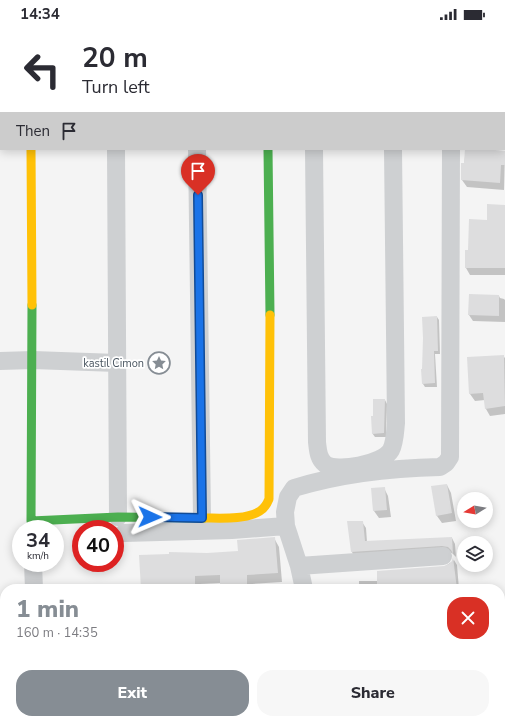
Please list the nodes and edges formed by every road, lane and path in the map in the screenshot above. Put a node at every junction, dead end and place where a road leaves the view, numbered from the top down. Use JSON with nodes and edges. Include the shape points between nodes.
{"nodes":[{"id":1,"x":31,"y":150,"type":"edge"},
{"id":2,"x":116,"y":150,"type":"edge"},
{"id":3,"x":198,"y":150,"type":"edge"},
{"id":4,"x":268,"y":150,"type":"edge"},
{"id":5,"x":314,"y":150,"type":"edge"},
{"id":6,"x":393,"y":150,"type":"edge"},
{"id":7,"x":451,"y":150,"type":"edge"},
{"id":8,"x":33,"y":360,"type":"junction"},
{"id":9,"x":0,"y":361,"type":"edge"},
{"id":10,"x":117,"y":363,"type":"junction"},
{"id":11,"x":202,"y":518,"type":"junction"},
{"id":12,"x":32,"y":520,"type":"edge"},
{"id":13,"x":121,"y":520,"type":"edge"},
{"id":14,"x":124,"y":525,"type":"edge"},
{"id":15,"x":124,"y":525,"type":"edge"},
{"id":16,"x":286,"y":526,"type":"junction"},
{"id":17,"x":443,"y":556,"type":"dead end"},
{"id":18,"x":299,"y":566,"type":"junction"},
{"id":19,"x":33,"y":572,"type":"edge"},
{"id":20,"x":34,"y":584,"type":"edge"},
{"id":21,"x":303,"y":584,"type":"edge"}],
"edges":[{"from":1,"to":8,"type":"street"},
{"from":2,"to":10,"type":"street"},
{"from":3,"to":11,"type":"street"},
{"from":4,"to":11,"type":"street","via":[[269,499],[259,512],[240,517]]},
{"from":5,"to":6,"type":"street","via":[[317,442],[319,456],[325,464],[332,467],[348,467],[379,460],[390,451],[394,442],[396,423]]},
{"from":7,"to":16,"type":"street","via":[[450,457],[440,467],[322,480],[294,488],[288,497]]},
{"from":8,"to":9,"type":"street"},
{"from":8,"to":10,"type":"street"},
{"from":8,"to":12,"type":"street"},
{"from":10,"to":13,"type":"street"},
{"from":11,"to":14,"type":"street"},
{"from":15,"to":16,"type":"street","via":[[232,530]]},
{"from":16,"to":18,"type":"street"},
{"from":17,"to":18,"type":"street"},
{"from":18,"to":21,"type":"street"},
{"from":19,"to":20,"type":"street"}]}
